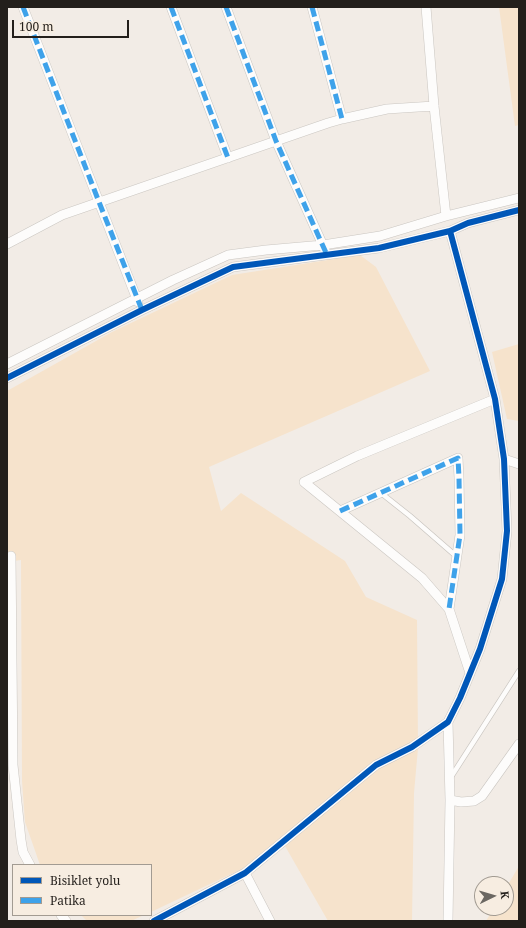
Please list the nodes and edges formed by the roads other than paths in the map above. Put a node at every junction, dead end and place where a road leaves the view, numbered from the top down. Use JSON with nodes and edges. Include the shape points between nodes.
{"nodes":[{"id":1,"x":23,"y":7,"type":"edge"},
{"id":2,"x":171,"y":7,"type":"edge"},
{"id":3,"x":226,"y":7,"type":"edge"},
{"id":4,"x":312,"y":7,"type":"edge"},
{"id":5,"x":426,"y":7,"type":"edge"},
{"id":6,"x":434,"y":106,"type":"junction"},
{"id":7,"x":342,"y":119,"type":"junction"},
{"id":8,"x":276,"y":141,"type":"junction"},
{"id":9,"x":228,"y":158,"type":"junction"},
{"id":10,"x":519,"y":198,"type":"edge"},
{"id":11,"x":99,"y":202,"type":"junction"},
{"id":12,"x":519,"y":210,"type":"edge"},
{"id":13,"x":446,"y":216,"type":"junction"},
{"id":14,"x":450,"y":230,"type":"junction"},
{"id":15,"x":7,"y":244,"type":"edge"},
{"id":16,"x":323,"y":245,"type":"junction"},
{"id":17,"x":327,"y":255,"type":"junction"},
{"id":18,"x":136,"y":298,"type":"junction"},
{"id":19,"x":142,"y":310,"type":"junction"},
{"id":20,"x":7,"y":364,"type":"edge"},
{"id":21,"x":7,"y":378,"type":"edge"},
{"id":22,"x":495,"y":399,"type":"junction"},
{"id":23,"x":504,"y":459,"type":"junction"},
{"id":24,"x":519,"y":464,"type":"edge"},
{"id":25,"x":381,"y":493,"type":"junction"},
{"id":26,"x":340,"y":511,"type":"junction"},
{"id":27,"x":11,"y":556,"type":"dead end"},
{"id":28,"x":457,"y":556,"type":"junction"},
{"id":29,"x":449,"y":609,"type":"junction"},
{"id":30,"x":519,"y":671,"type":"edge"},
{"id":31,"x":470,"y":673,"type":"junction"},
{"id":32,"x":448,"y":722,"type":"junction"},
{"id":33,"x":519,"y":744,"type":"edge"},
{"id":34,"x":449,"y":780,"type":"junction"},
{"id":35,"x":450,"y":800,"type":"junction"},
{"id":36,"x":29,"y":864,"type":"edge"},
{"id":37,"x":245,"y":873,"type":"junction"},
{"id":38,"x":154,"y":921,"type":"edge"},
{"id":39,"x":270,"y":921,"type":"edge"},
{"id":40,"x":448,"y":921,"type":"edge"}],
"edges":[{"from":1,"to":11,"type":"street"},
{"from":2,"to":9,"type":"street"},
{"from":3,"to":8,"type":"street"},
{"from":4,"to":7,"type":"street"},
{"from":5,"to":6,"type":"street"},
{"from":6,"to":7,"type":"street","via":[[388,109]]},
{"from":6,"to":13,"type":"street"},
{"from":7,"to":8,"type":"street"},
{"from":8,"to":9,"type":"street"},
{"from":8,"to":16,"type":"street"},
{"from":9,"to":11,"type":"street"},
{"from":10,"to":13,"type":"street"},
{"from":11,"to":15,"type":"street","via":[[62,215]]},
{"from":11,"to":18,"type":"street"},
{"from":12,"to":14,"type":"street"},
{"from":13,"to":14,"type":"street","via":[[440,224],[444,230]]},
{"from":13,"to":16,"type":"street","via":[[380,236]]},
{"from":14,"to":17,"type":"street","via":[[379,248]]},
{"from":14,"to":22,"type":"street"},
{"from":16,"to":17,"type":"street"},
{"from":16,"to":18,"type":"street","via":[[228,255]]},
{"from":17,"to":19,"type":"street","via":[[233,267]]},
{"from":18,"to":19,"type":"street"},
{"from":18,"to":20,"type":"street"},
{"from":19,"to":21,"type":"street"},
{"from":22,"to":23,"type":"street"},
{"from":22,"to":26,"type":"street","via":[[357,456],[304,482]]},
{"from":23,"to":24,"type":"street"},
{"from":23,"to":31,"type":"street","via":[[507,531],[502,579]]},
{"from":25,"to":26,"type":"street"},
{"from":25,"to":28,"type":"lane"},
{"from":25,"to":28,"type":"street","via":[[458,458],[460,535]]},
{"from":26,"to":29,"type":"street","via":[[422,578]]},
{"from":27,"to":36,"type":"street","via":[[13,765],[21,840],[23,852]]},
{"from":28,"to":29,"type":"street"},
{"from":29,"to":31,"type":"street"},
{"from":30,"to":34,"type":"lane"},
{"from":31,"to":32,"type":"street"},
{"from":32,"to":34,"type":"street"},
{"from":32,"to":37,"type":"street","via":[[412,747],[376,765]]},
{"from":33,"to":35,"type":"street","via":[[482,796],[474,801]]},
{"from":34,"to":35,"type":"street"},
{"from":35,"to":40,"type":"street"},
{"from":37,"to":38,"type":"street"},
{"from":37,"to":39,"type":"street"}]}
